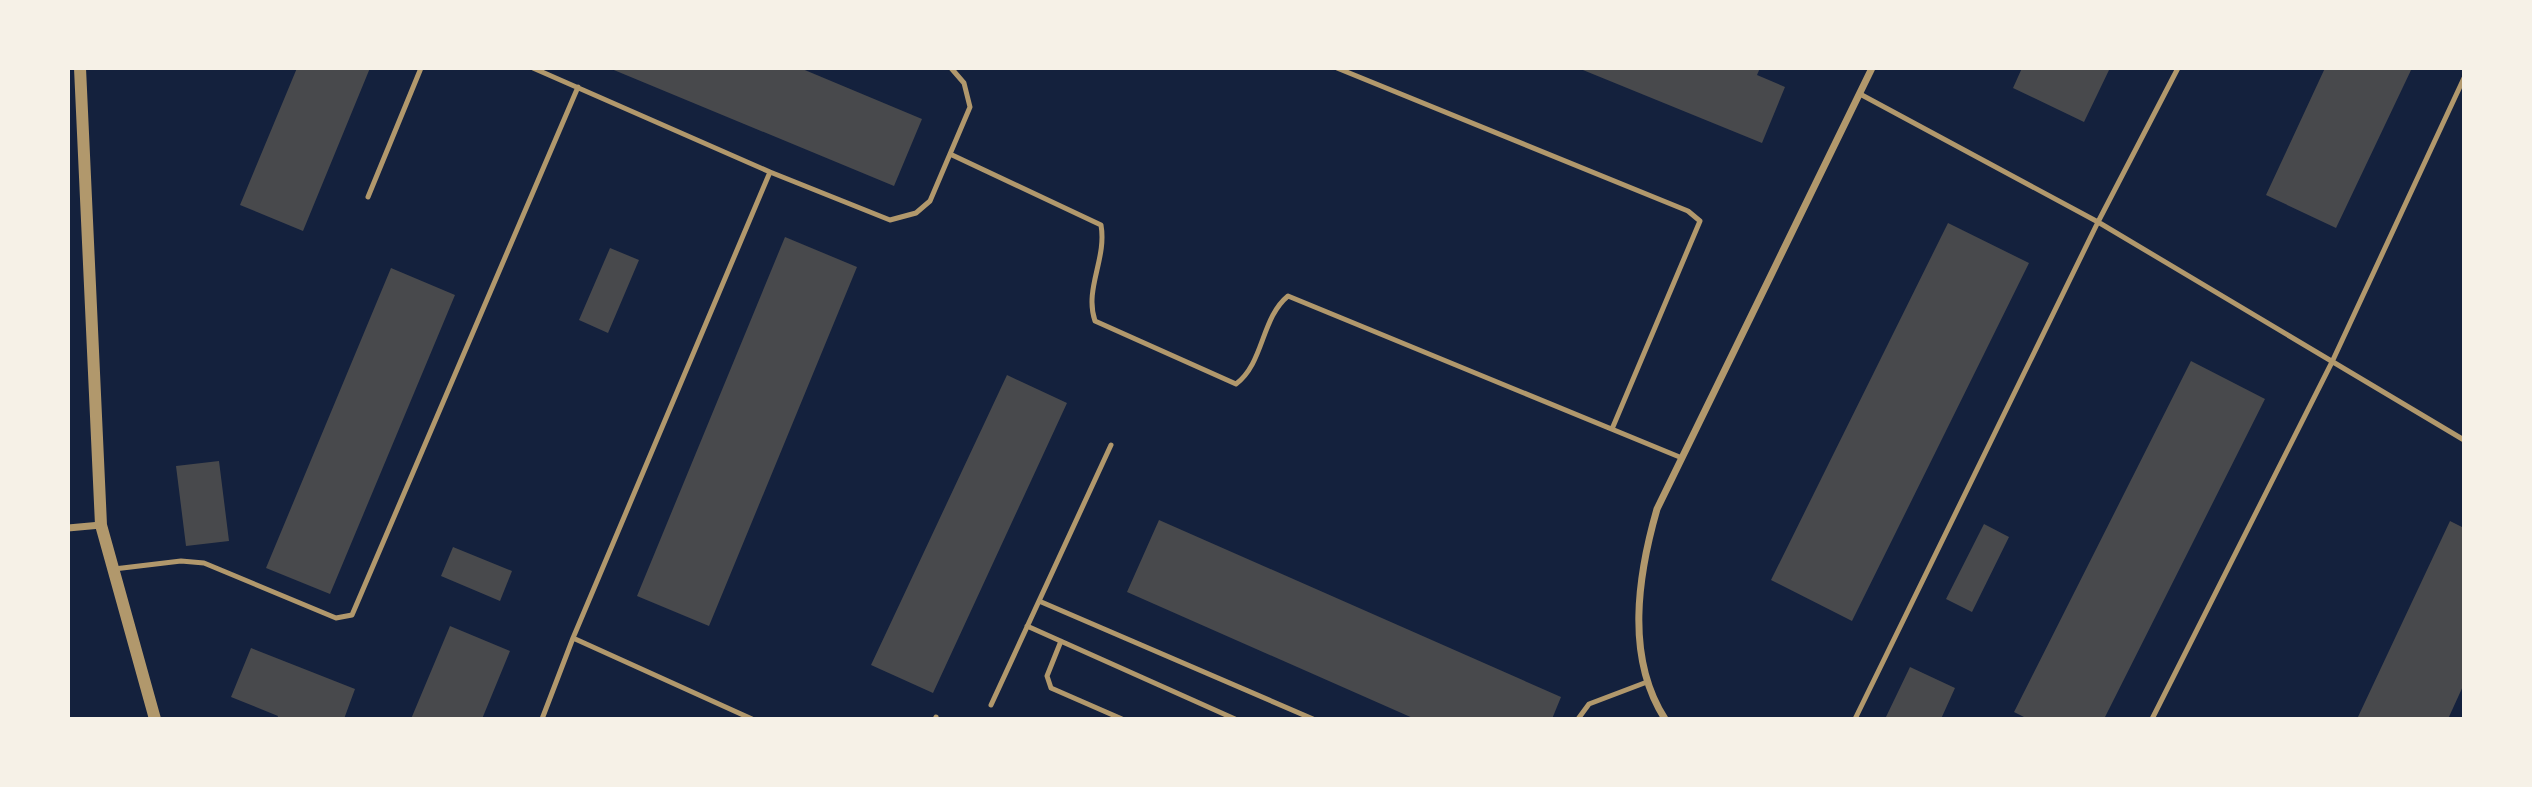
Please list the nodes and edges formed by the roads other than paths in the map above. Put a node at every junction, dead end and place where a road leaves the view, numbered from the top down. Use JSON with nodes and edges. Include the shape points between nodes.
{"nodes":[{"id":1,"x":80,"y":68,"type":"edge"},
{"id":2,"x":421,"y":68,"type":"edge"},
{"id":3,"x":533,"y":68,"type":"edge"},
{"id":4,"x":951,"y":68,"type":"edge"},
{"id":5,"x":1338,"y":68,"type":"edge"},
{"id":6,"x":1872,"y":68,"type":"edge"},
{"id":7,"x":2178,"y":68,"type":"edge"},
{"id":8,"x":2464,"y":78,"type":"edge"},
{"id":9,"x":578,"y":87,"type":"junction"},
{"id":10,"x":1860,"y":94,"type":"junction"},
{"id":11,"x":950,"y":155,"type":"junction"},
{"id":12,"x":770,"y":172,"type":"junction"},
{"id":13,"x":368,"y":197,"type":"dead end"},
{"id":14,"x":2098,"y":222,"type":"junction"},
{"id":15,"x":2333,"y":362,"type":"junction"},
{"id":16,"x":1612,"y":429,"type":"junction"},
{"id":17,"x":2464,"y":440,"type":"edge"},
{"id":18,"x":1111,"y":445,"type":"dead end"},
{"id":19,"x":1682,"y":458,"type":"junction"},
{"id":20,"x":101,"y":525,"type":"junction"},
{"id":21,"x":68,"y":528,"type":"edge"},
{"id":22,"x":111,"y":569,"type":"junction"},
{"id":23,"x":1039,"y":601,"type":"junction"},
{"id":24,"x":1027,"y":626,"type":"junction"},
{"id":25,"x":573,"y":638,"type":"junction"},
{"id":26,"x":1061,"y":641,"type":"junction"},
{"id":27,"x":1647,"y":682,"type":"junction"},
{"id":28,"x":991,"y":705,"type":"dead end"},
{"id":29,"x":545,"y":712,"type":"junction"},
{"id":30,"x":155,"y":719,"type":"edge"},
{"id":31,"x":542,"y":719,"type":"edge"},
{"id":32,"x":550,"y":719,"type":"edge"},
{"id":33,"x":751,"y":719,"type":"edge"},
{"id":34,"x":1122,"y":719,"type":"edge"},
{"id":35,"x":1235,"y":719,"type":"edge"},
{"id":36,"x":1313,"y":719,"type":"edge"},
{"id":37,"x":1578,"y":719,"type":"edge"},
{"id":38,"x":1665,"y":719,"type":"edge"},
{"id":39,"x":1855,"y":719,"type":"edge"},
{"id":40,"x":2152,"y":719,"type":"edge"}],
"edges":[{"from":1,"to":20,"type":"street"},
{"from":2,"to":13,"type":"lane"},
{"from":3,"to":9,"type":"lane"},
{"from":4,"to":11,"type":"lane","via":[[964,83],[970,107]]},
{"from":5,"to":16,"type":"lane","via":[[1688,211],[1700,221]]},
{"from":6,"to":10,"type":"street"},
{"from":7,"to":14,"type":"lane"},
{"from":8,"to":15,"type":"lane"},
{"from":9,"to":12,"type":"lane"},
{"from":9,"to":22,"type":"lane","via":[[352,615],[336,618],[204,563]]},
{"from":10,"to":14,"type":"lane"},
{"from":10,"to":19,"type":"street"},
{"from":11,"to":12,"type":"lane","via":[[930,201],[916,213],[890,220]]},
{"from":11,"to":16,"type":"lane","via":[[1101,225],[1103,240],[1090,306],[1095,321],[1236,384],[1247,376],[1277,304],[1288,296]]},
{"from":12,"to":25,"type":"lane"},
{"from":14,"to":15,"type":"lane"},
{"from":14,"to":39,"type":"lane"},
{"from":15,"to":17,"type":"lane"},
{"from":15,"to":40,"type":"lane"},
{"from":16,"to":19,"type":"lane"},
{"from":18,"to":23,"type":"lane"},
{"from":19,"to":27,"type":"street","via":[[1657,509],[1645,551],[1640,626]]},
{"from":20,"to":21,"type":"street"},
{"from":20,"to":22,"type":"street"},
{"from":22,"to":30,"type":"street"},
{"from":23,"to":24,"type":"lane"},
{"from":23,"to":36,"type":"lane"},
{"from":24,"to":26,"type":"lane"},
{"from":24,"to":28,"type":"lane"},
{"from":25,"to":29,"type":"lane"},
{"from":25,"to":33,"type":"lane"},
{"from":26,"to":34,"type":"lane","via":[[1047,676],[1051,688]]},
{"from":26,"to":35,"type":"lane"},
{"from":27,"to":37,"type":"lane","via":[[1589,704]]},
{"from":27,"to":38,"type":"street"},
{"from":29,"to":31,"type":"lane"},
{"from":29,"to":32,"type":"lane"}]}
